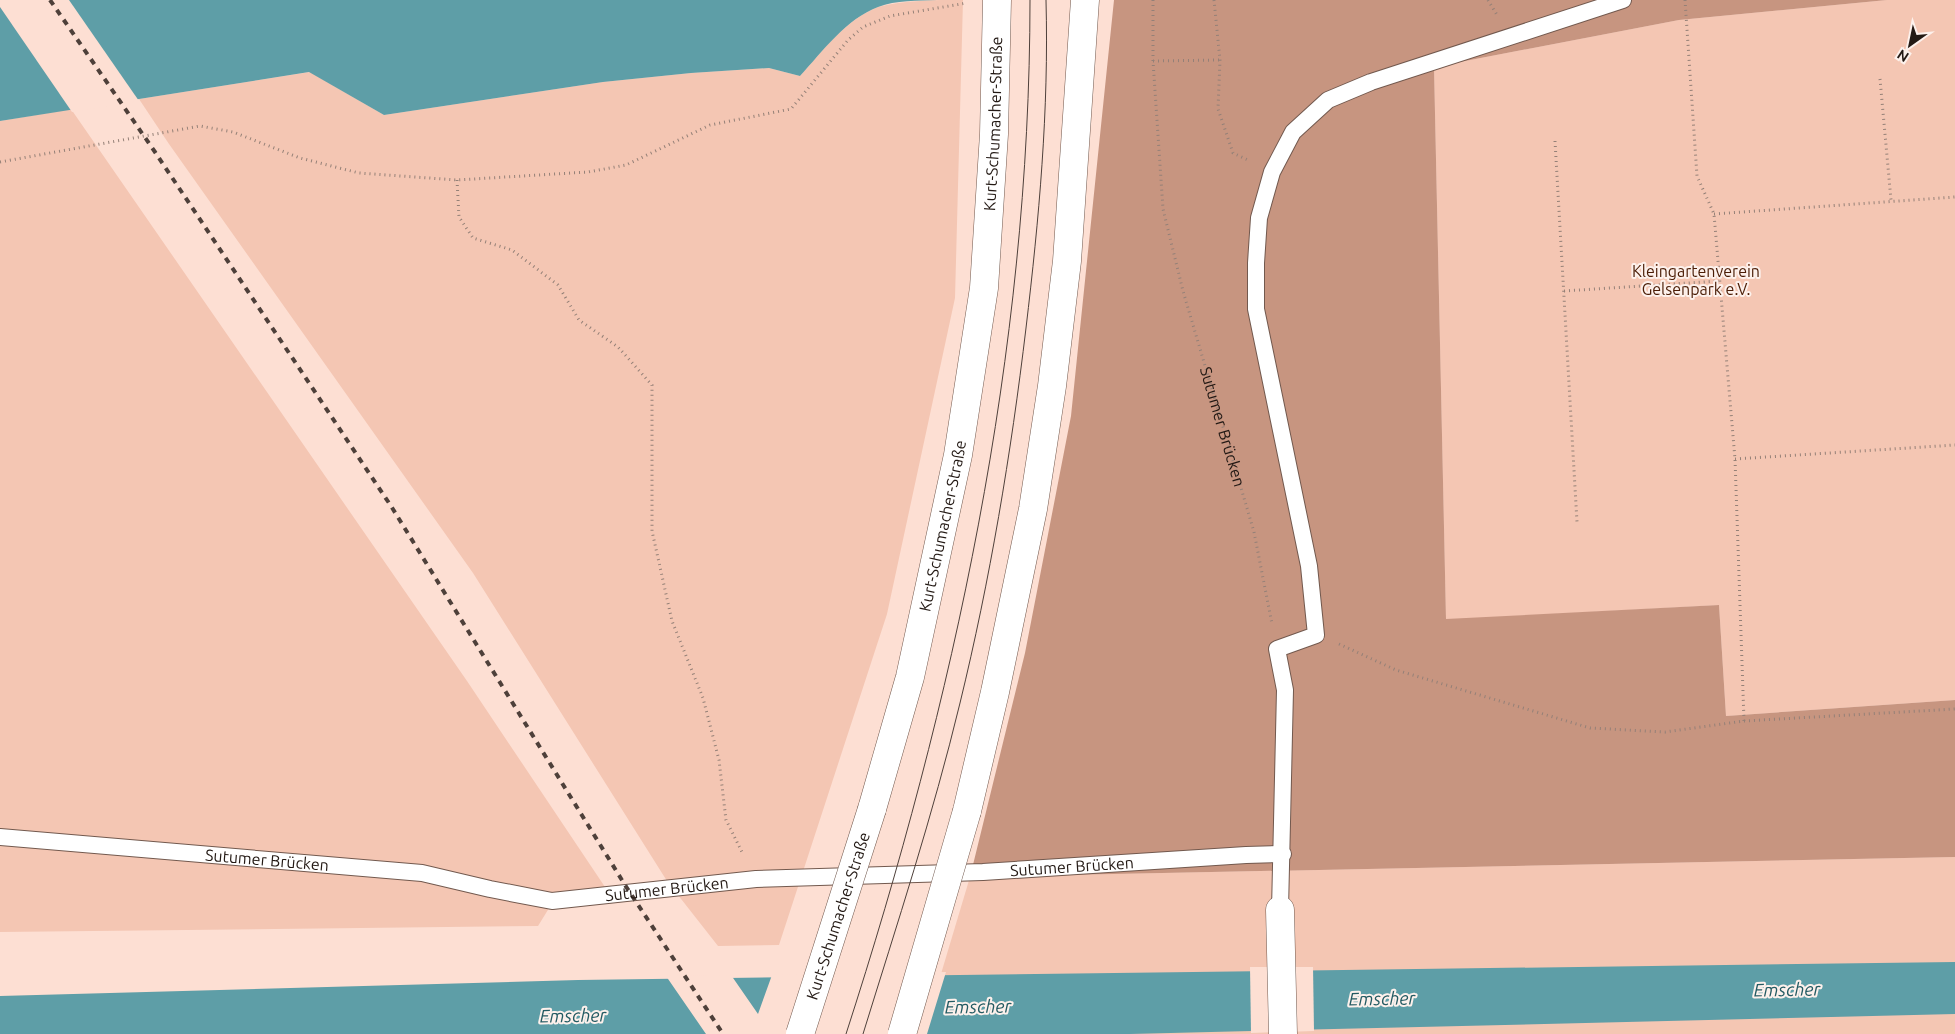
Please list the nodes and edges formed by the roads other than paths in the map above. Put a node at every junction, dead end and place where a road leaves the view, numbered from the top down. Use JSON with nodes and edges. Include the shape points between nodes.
{"nodes":[{"id":1,"x":1623,"y":0,"type":"edge"},
{"id":2,"x":1085,"y":1,"type":"edge"},
{"id":3,"x":989,"y":5,"type":"edge"},
{"id":4,"x":0,"y":836,"type":"edge"},
{"id":5,"x":1283,"y":854,"type":"junction"},
{"id":6,"x":1280,"y":910,"type":"joint"},
{"id":7,"x":800,"y":1034,"type":"edge"},
{"id":8,"x":902,"y":1034,"type":"edge"},
{"id":9,"x":1283,"y":1034,"type":"edge"}],
"edges":[{"from":1,"to":5,"type":"lane","via":[[1371,82],[1328,100],[1293,132],[1272,172],[1259,218],[1256,309],[1309,566],[1316,635],[1277,649],[1285,690]]},
{"from":2,"to":8,"type":"main road","bridge":true,"via":[[1068,260],[1031,519],[996,692],[967,810]]},
{"from":3,"to":7,"type":"main road","name":"Kurt-Schumacher-Straße","bridge":true,"via":[[994,134],[984,288],[958,455],[910,677],[872,810]]},
{"from":4,"to":5,"type":"lane","name":"Sutumer Brücken","via":[[422,873],[552,901],[756,879],[983,872]]},
{"from":5,"to":6,"type":"lane"},
{"from":6,"to":9,"type":"main road"}]}
